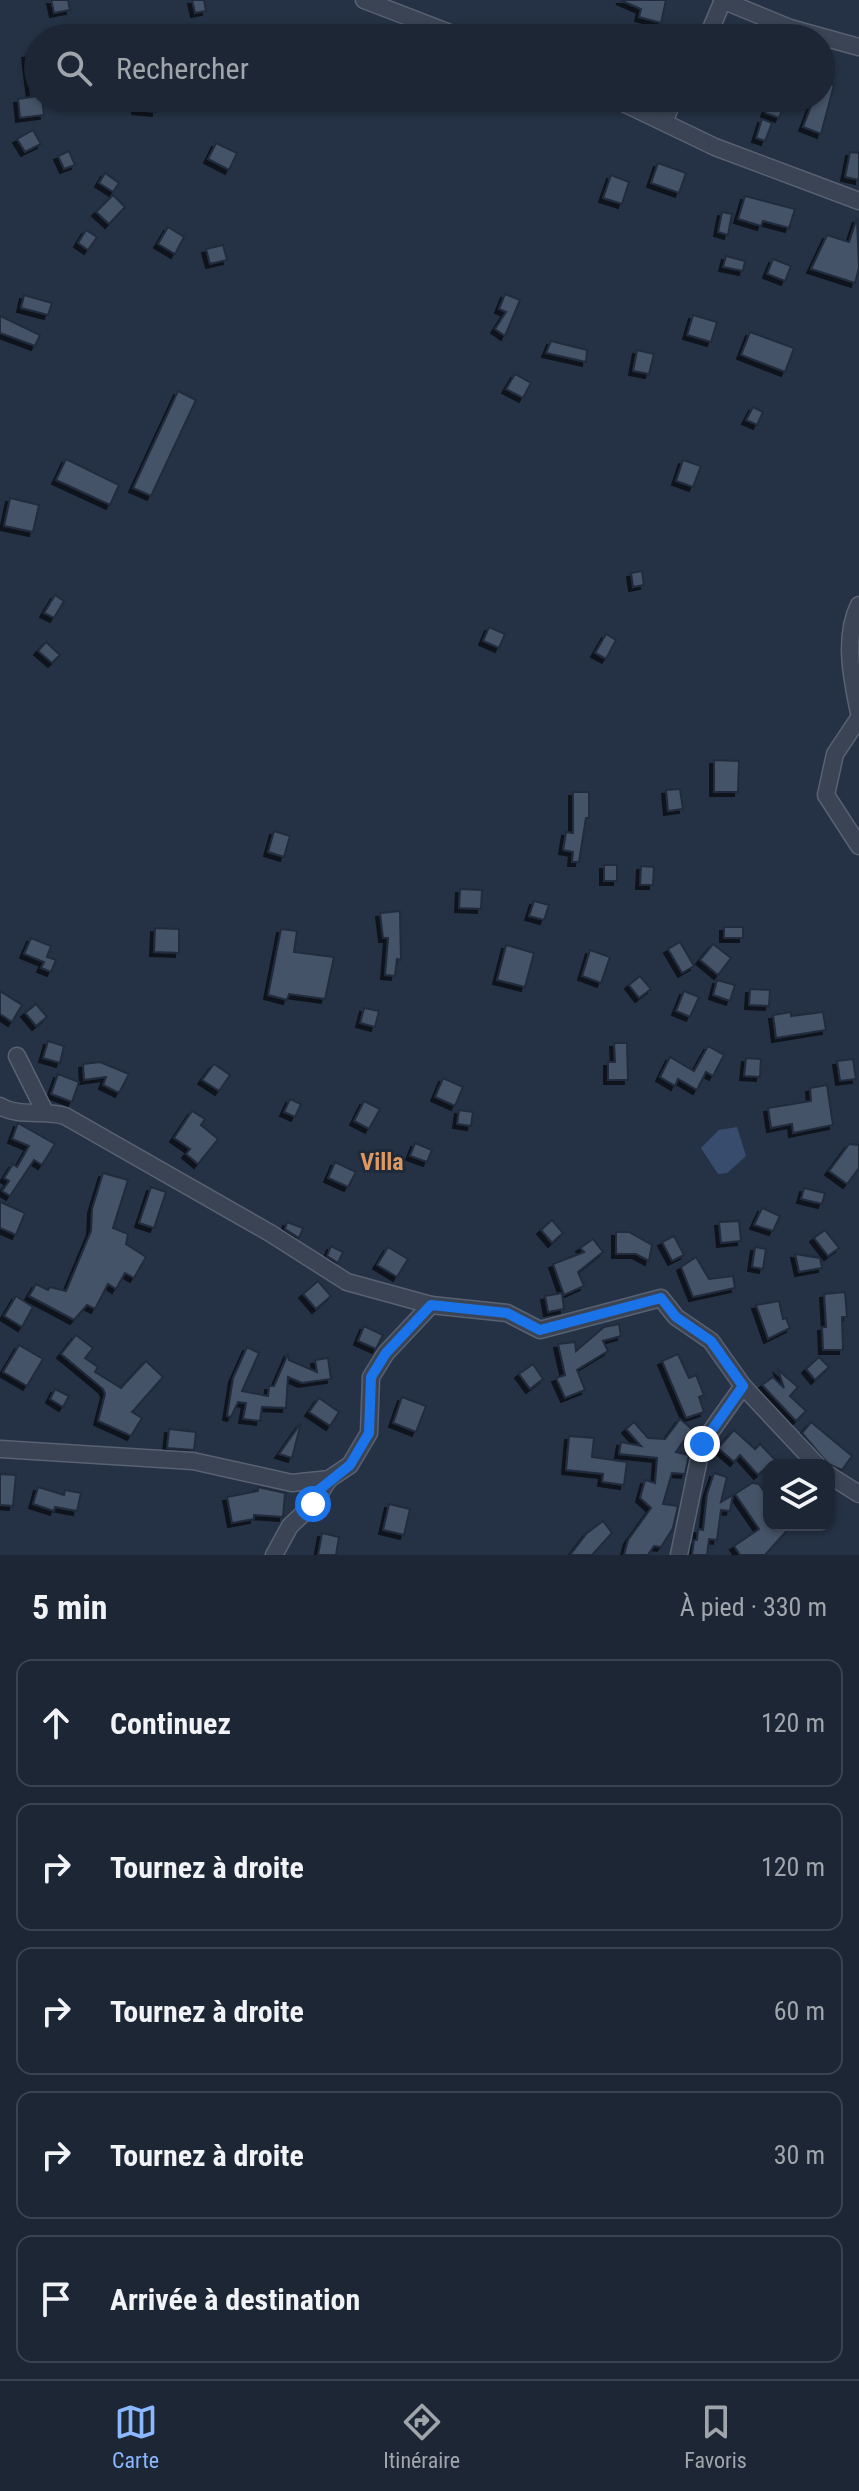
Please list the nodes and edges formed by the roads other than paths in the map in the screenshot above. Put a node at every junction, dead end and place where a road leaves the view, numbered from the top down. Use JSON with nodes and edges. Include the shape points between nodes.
{"nodes":[{"id":1,"x":364,"y":0,"type":"edge"},
{"id":2,"x":722,"y":0,"type":"edge"},
{"id":3,"x":427,"y":24,"type":"edge"},
{"id":4,"x":713,"y":24,"type":"edge"},
{"id":5,"x":780,"y":24,"type":"edge"},
{"id":6,"x":835,"y":40,"type":"edge"},
{"id":7,"x":859,"y":47,"type":"edge"},
{"id":8,"x":646,"y":112,"type":"edge"},
{"id":9,"x":668,"y":112,"type":"edge"},
{"id":10,"x":665,"y":120,"type":"junction"},
{"id":11,"x":859,"y":201,"type":"edge"},
{"id":12,"x":859,"y":605,"type":"edge"},
{"id":13,"x":859,"y":715,"type":"edge"},
{"id":14,"x":859,"y":846,"type":"edge"},
{"id":15,"x":17,"y":1056,"type":"dead end"},
{"id":16,"x":0,"y":1106,"type":"edge"},
{"id":17,"x":44,"y":1110,"type":"junction"},
{"id":18,"x":431,"y":1305,"type":"junction"},
{"id":19,"x":743,"y":1386,"type":"junction"},
{"id":20,"x":0,"y":1449,"type":"edge"},
{"id":21,"x":811,"y":1459,"type":"edge"},
{"id":22,"x":329,"y":1479,"type":"junction"},
{"id":23,"x":835,"y":1479,"type":"edge"},
{"id":24,"x":859,"y":1494,"type":"edge"},
{"id":25,"x":274,"y":1555,"type":"edge"},
{"id":26,"x":679,"y":1555,"type":"edge"}],
"edges":[{"from":1,"to":3,"type":"street"},
{"from":2,"to":4,"type":"street"},
{"from":2,"to":5,"type":"street"},
{"from":6,"to":7,"type":"street"},
{"from":8,"to":10,"type":"street"},
{"from":9,"to":10,"type":"street"},
{"from":10,"to":11,"type":"street","via":[[715,147]]},
{"from":12,"to":13,"type":"street","via":[[853,618],[851,674]]},
{"from":13,"to":14,"type":"street","via":[[835,754],[826,795]]},
{"from":15,"to":17,"type":"street"},
{"from":16,"to":17,"type":"street","via":[[9,1111]]},
{"from":17,"to":18,"type":"street","via":[[65,1116],[184,1183],[347,1282]]},
{"from":18,"to":19,"type":"street","via":[[507,1313],[540,1330],[661,1298],[676,1317],[711,1341]]},
{"from":18,"to":22,"type":"street","via":[[371,1377],[369,1433],[350,1465]]},
{"from":19,"to":21,"type":"street"},
{"from":19,"to":26,"type":"street","via":[[702,1444]]},
{"from":20,"to":22,"type":"street","via":[[193,1461],[292,1483]]},
{"from":22,"to":25,"type":"street","via":[[290,1526]]},
{"from":23,"to":24,"type":"street"}]}
